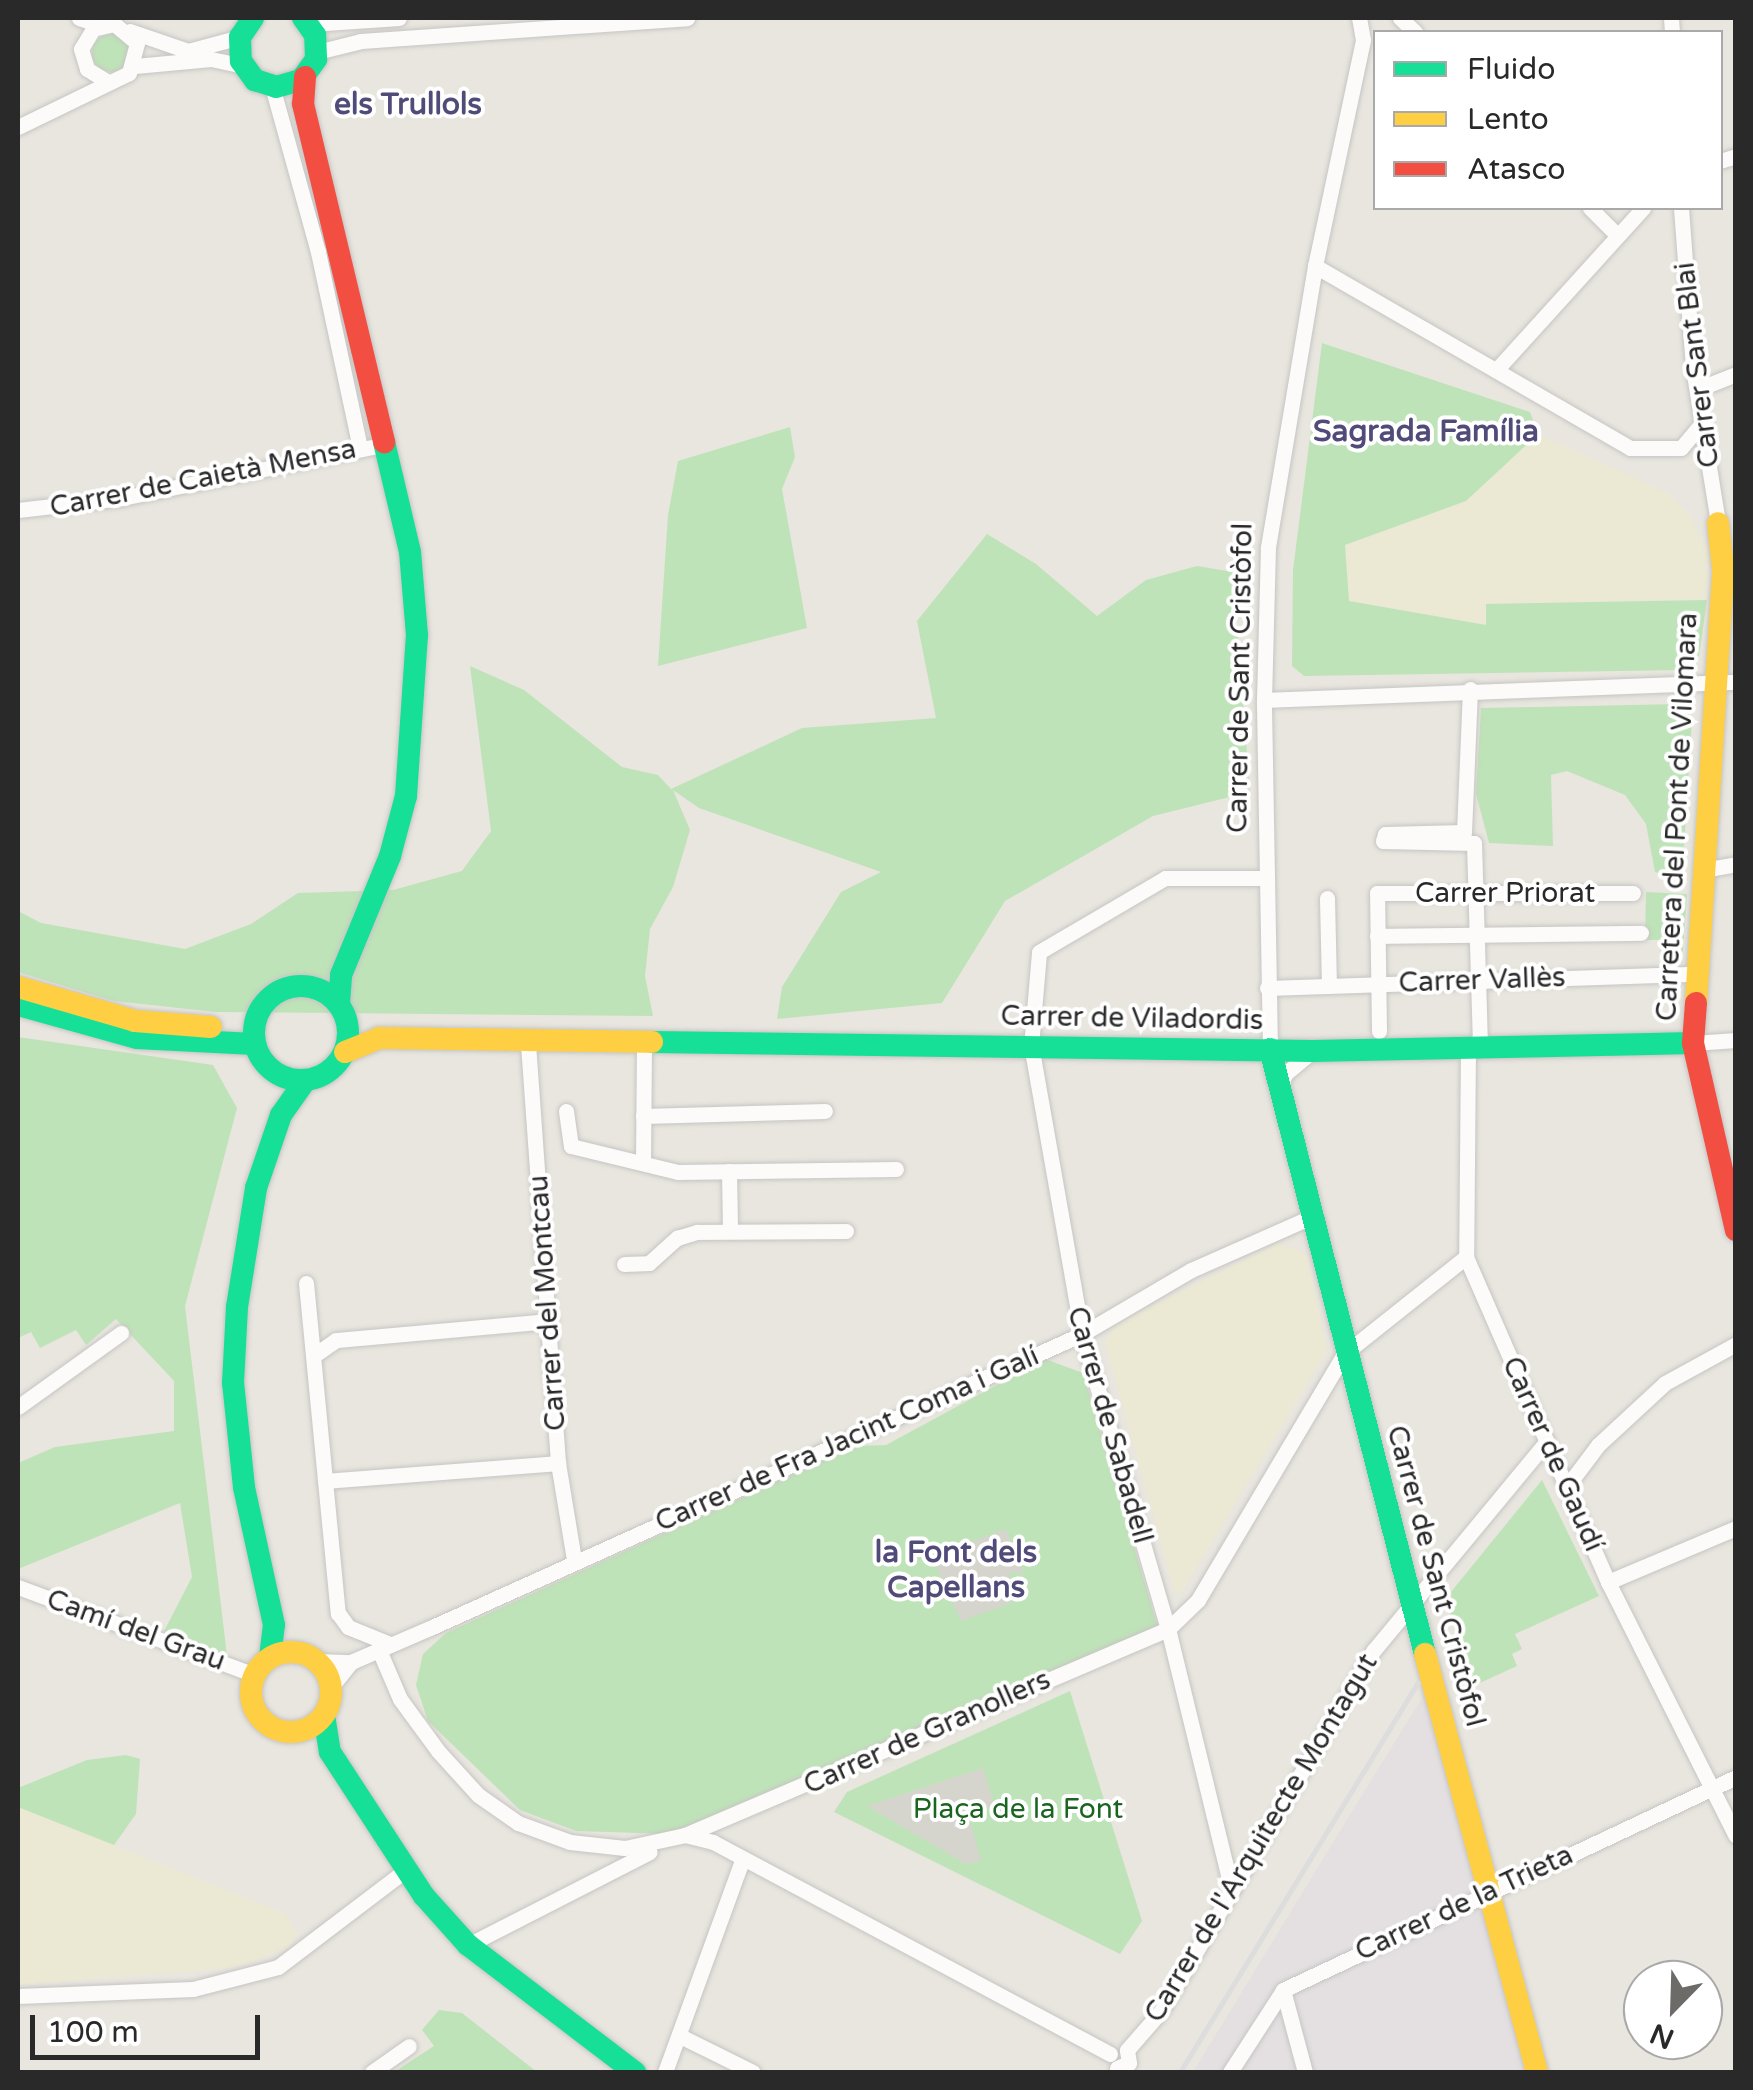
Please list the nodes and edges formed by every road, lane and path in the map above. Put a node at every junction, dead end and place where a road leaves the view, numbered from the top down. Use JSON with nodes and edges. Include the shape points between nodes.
{"nodes":[{"id":1,"x":79,"y":18,"type":"edge"},
{"id":2,"x":399,"y":18,"type":"edge"},
{"id":3,"x":687,"y":18,"type":"edge"},
{"id":4,"x":1359,"y":18,"type":"edge"},
{"id":5,"x":306,"y":21,"type":"edge"},
{"id":6,"x":101,"y":25,"type":"junction"},
{"id":7,"x":247,"y":27,"type":"edge"},
{"id":8,"x":130,"y":31,"type":"junction"},
{"id":9,"x":318,"y":52,"type":"junction"},
{"id":10,"x":135,"y":66,"type":"junction"},
{"id":11,"x":243,"y":66,"type":"junction"},
{"id":12,"x":106,"y":81,"type":"junction"},
{"id":13,"x":287,"y":83,"type":"junction"},
{"id":14,"x":18,"y":127,"type":"edge"},
{"id":15,"x":1592,"y":210,"type":"edge"},
{"id":16,"x":1641,"y":210,"type":"edge"},
{"id":17,"x":1681,"y":210,"type":"edge"},
{"id":18,"x":1616,"y":233,"type":"junction"},
{"id":19,"x":1315,"y":266,"type":"junction"},
{"id":20,"x":1498,"y":368,"type":"junction"},
{"id":21,"x":1736,"y":374,"type":"edge"},
{"id":22,"x":1698,"y":389,"type":"junction"},
{"id":23,"x":1702,"y":422,"type":"junction"},
{"id":24,"x":386,"y":434,"type":"junction"},
{"id":25,"x":360,"y":448,"type":"junction"},
{"id":26,"x":18,"y":510,"type":"edge"},
{"id":27,"x":1718,"y":523,"type":"joint"},
{"id":28,"x":1725,"y":683,"type":"edge"},
{"id":29,"x":1470,"y":689,"type":"junction"},
{"id":30,"x":1264,"y":700,"type":"junction"},
{"id":31,"x":1736,"y":864,"type":"edge"},
{"id":32,"x":1703,"y":870,"type":"junction"},
{"id":33,"x":1266,"y":878,"type":"junction"},
{"id":34,"x":1475,"y":892,"type":"junction"},
{"id":35,"x":1633,"y":893,"type":"dead end"},
{"id":36,"x":1327,"y":898,"type":"dead end"},
{"id":37,"x":1641,"y":933,"type":"dead end"},
{"id":38,"x":1476,"y":935,"type":"junction"},
{"id":39,"x":1377,"y":936,"type":"junction"},
{"id":40,"x":1696,"y":974,"type":"junction"},
{"id":41,"x":342,"y":975,"type":"junction"},
{"id":42,"x":1478,"y":980,"type":"junction"},
{"id":43,"x":1378,"y":984,"type":"junction"},
{"id":44,"x":1329,"y":986,"type":"junction"},
{"id":45,"x":18,"y":987,"type":"edge"},
{"id":46,"x":316,"y":988,"type":"junction"},
{"id":47,"x":1268,"y":988,"type":"junction"},
{"id":48,"x":18,"y":1005,"type":"edge"},
{"id":49,"x":342,"y":1011,"type":"junction"},
{"id":50,"x":1378,"y":1032,"type":"dead end"},
{"id":51,"x":254,"y":1034,"type":"junction"},
{"id":52,"x":379,"y":1038,"type":"junction"},
{"id":53,"x":1736,"y":1040,"type":"edge"},
{"id":54,"x":644,"y":1043,"type":"junction"},
{"id":55,"x":1693,"y":1043,"type":"junction"},
{"id":56,"x":528,"y":1044,"type":"junction"},
{"id":57,"x":1031,"y":1046,"type":"junction"},
{"id":58,"x":1474,"y":1048,"type":"junction"},
{"id":59,"x":1270,"y":1049,"type":"junction"},
{"id":60,"x":1312,"y":1051,"type":"junction"},
{"id":61,"x":345,"y":1052,"type":"junction"},
{"id":62,"x":274,"y":1072,"type":"junction"},
{"id":63,"x":305,"y":1080,"type":"junction"},
{"id":64,"x":1278,"y":1095,"type":"junction"},
{"id":65,"x":566,"y":1111,"type":"dead end"},
{"id":66,"x":825,"y":1111,"type":"dead end"},
{"id":67,"x":281,"y":1115,"type":"junction"},
{"id":68,"x":644,"y":1116,"type":"junction"},
{"id":69,"x":643,"y":1161,"type":"junction"},
{"id":70,"x":896,"y":1169,"type":"dead end"},
{"id":71,"x":729,"y":1171,"type":"junction"},
{"id":72,"x":1308,"y":1218,"type":"junction"},
{"id":73,"x":730,"y":1227,"type":"junction"},
{"id":74,"x":1736,"y":1230,"type":"edge"},
{"id":75,"x":846,"y":1231,"type":"dead end"},
{"id":76,"x":1466,"y":1257,"type":"junction"},
{"id":77,"x":624,"y":1264,"type":"dead end"},
{"id":78,"x":306,"y":1283,"type":"dead end"},
{"id":79,"x":550,"y":1322,"type":"junction"},
{"id":80,"x":122,"y":1333,"type":"dead end"},
{"id":81,"x":1082,"y":1334,"type":"junction"},
{"id":82,"x":1736,"y":1344,"type":"edge"},
{"id":83,"x":316,"y":1354,"type":"junction"},
{"id":84,"x":1344,"y":1354,"type":"junction"},
{"id":85,"x":18,"y":1407,"type":"edge"},
{"id":86,"x":1547,"y":1440,"type":"junction"},
{"id":87,"x":558,"y":1463,"type":"junction"},
{"id":88,"x":325,"y":1482,"type":"junction"},
{"id":89,"x":1568,"y":1484,"type":"junction"},
{"id":90,"x":1736,"y":1528,"type":"edge"},
{"id":91,"x":574,"y":1560,"type":"junction"},
{"id":92,"x":1608,"y":1582,"type":"junction"},
{"id":93,"x":18,"y":1587,"type":"edge"},
{"id":94,"x":1413,"y":1606,"type":"junction"},
{"id":95,"x":274,"y":1625,"type":"junction"},
{"id":96,"x":1168,"y":1630,"type":"junction"},
{"id":97,"x":385,"y":1647,"type":"junction"},
{"id":98,"x":306,"y":1656,"type":"junction"},
{"id":99,"x":270,"y":1657,"type":"junction"},
{"id":100,"x":350,"y":1662,"type":"junction"},
{"id":101,"x":254,"y":1676,"type":"junction"},
{"id":102,"x":331,"y":1686,"type":"junction"},
{"id":103,"x":324,"y":1714,"type":"junction"},
{"id":104,"x":299,"y":1732,"type":"junction"},
{"id":105,"x":330,"y":1752,"type":"junction"},
{"id":106,"x":1736,"y":1777,"type":"edge"},
{"id":107,"x":1712,"y":1785,"type":"junction"},
{"id":108,"x":685,"y":1835,"type":"junction"},
{"id":109,"x":1736,"y":1836,"type":"edge"},
{"id":110,"x":742,"y":1861,"type":"junction"},
{"id":111,"x":403,"y":1872,"type":"junction"},
{"id":112,"x":1491,"y":1890,"type":"junction"},
{"id":113,"x":1232,"y":1891,"type":"junction"},
{"id":114,"x":468,"y":1945,"type":"junction"},
{"id":115,"x":1283,"y":1990,"type":"junction"},
{"id":116,"x":18,"y":1996,"type":"edge"},
{"id":117,"x":680,"y":2036,"type":"junction"},
{"id":118,"x":409,"y":2046,"type":"dead end"},
{"id":119,"x":1114,"y":2065,"type":"edge"},
{"id":120,"x":372,"y":2072,"type":"edge"},
{"id":121,"x":635,"y":2072,"type":"edge"},
{"id":122,"x":665,"y":2072,"type":"edge"},
{"id":123,"x":753,"y":2072,"type":"edge"},
{"id":124,"x":1230,"y":2072,"type":"edge"},
{"id":125,"x":1305,"y":2072,"type":"edge"},
{"id":126,"x":1537,"y":2072,"type":"edge"}],
"edges":[{"from":1,"to":6,"type":"street"},
{"from":2,"to":5,"type":"street"},
{"from":3,"to":9,"type":"street","via":[[361,41]]},
{"from":4,"to":19,"type":"street","via":[[1360,57]]},
{"from":5,"to":9,"type":"street"},
{"from":6,"to":8,"type":"street"},
{"from":6,"to":12,"type":"street","via":[[81,50],[87,70]]},
{"from":7,"to":8,"type":"street","via":[[188,51]]},
{"from":7,"to":11,"type":"street"},
{"from":8,"to":10,"type":"street","via":[[137,44]]},
{"from":9,"to":13,"type":"street"},
{"from":10,"to":11,"type":"street","via":[[211,59]]},
{"from":10,"to":12,"type":"street"},
{"from":11,"to":13,"type":"street"},
{"from":12,"to":14,"type":"street"},
{"from":13,"to":24,"type":"street","via":[[303,104]]},
{"from":13,"to":25,"type":"street"},
{"from":15,"to":18,"type":"street"},
{"from":16,"to":18,"type":"street"},
{"from":17,"to":22,"type":"street","name":"Carrer Sant Blai"},
{"from":18,"to":20,"type":"street"},
{"from":19,"to":20,"type":"street"},
{"from":19,"to":30,"type":"street","name":"Carrer de Sant Cristòfol","via":[[1268,547]]},
{"from":20,"to":23,"type":"street","via":[[1630,448],[1681,448]]},
{"from":21,"to":22,"type":"street"},
{"from":22,"to":23,"type":"street","name":"Carrer Sant Blai"},
{"from":23,"to":27,"type":"street","name":"Carrer Sant Blai"},
{"from":24,"to":25,"type":"street","name":"Carrer de Caietà Mensa"},
{"from":24,"to":41,"type":"street","via":[[410,552],[417,636],[412,746],[390,856]]},
{"from":25,"to":26,"type":"street","name":"Carrer de Caietà Mensa","via":[[122,498]]},
{"from":27,"to":28,"type":"street","name":"Carretera del Pont de Vilomara"},
{"from":28,"to":29,"type":"street"},
{"from":28,"to":32,"type":"street","name":"Carretera del Pont de Vilomara"},
{"from":29,"to":30,"type":"street"},
{"from":29,"to":34,"type":"street","name":"Carrer de Gaudí","via":[[1464,832],[1385,834],[1384,842],[1474,843]]},
{"from":30,"to":33,"type":"street","name":"Carrer de Sant Cristòfol"},
{"from":31,"to":32,"type":"street"},
{"from":32,"to":40,"type":"street","name":"Carretera del Pont de Vilomara"},
{"from":33,"to":47,"type":"street","name":"Carrer de Sant Cristòfol"},
{"from":33,"to":57,"type":"street","name":"Carrer de Sabadell","via":[[1165,878],[1040,952]]},
{"from":34,"to":35,"type":"street","name":"Carrer Priorat"},
{"from":34,"to":38,"type":"street","name":"Carrer de Gaudí"},
{"from":34,"to":39,"type":"street","name":"Carrer Priorat","via":[[1377,894]]},
{"from":36,"to":44,"type":"street"},
{"from":37,"to":38,"type":"street"},
{"from":38,"to":39,"type":"street"},
{"from":38,"to":42,"type":"street","name":"Carrer de Gaudí"},
{"from":39,"to":43,"type":"street"},
{"from":40,"to":42,"type":"street","name":"Carrer Vallès"},
{"from":40,"to":55,"type":"street","name":"Carretera del Pont de Vilomara"},
{"from":41,"to":46,"type":"street"},
{"from":41,"to":49,"type":"street"},
{"from":42,"to":43,"type":"street","name":"Carrer Vallès"},
{"from":42,"to":58,"type":"street","name":"Carrer de Gaudí"},
{"from":43,"to":44,"type":"street","name":"Carrer Vallès"},
{"from":43,"to":50,"type":"street"},
{"from":44,"to":47,"type":"street","name":"Carrer Vallès"},
{"from":45,"to":51,"type":"street","via":[[136,1020]]},
{"from":46,"to":49,"type":"street"},
{"from":46,"to":51,"type":"street","via":[[280,990]]},
{"from":47,"to":59,"type":"street","name":"Carrer de Sant Cristòfol"},
{"from":48,"to":51,"type":"street","via":[[137,1038]]},
{"from":49,"to":52,"type":"street"},
{"from":49,"to":61,"type":"street"},
{"from":51,"to":62,"type":"street"},
{"from":52,"to":56,"type":"street","name":"Carrer de Viladordis"},
{"from":52,"to":61,"type":"street"},
{"from":53,"to":55,"type":"street","name":"Carrer de Viladordis"},
{"from":54,"to":56,"type":"street","name":"Carrer de Viladordis"},
{"from":54,"to":57,"type":"street","name":"Carrer de Viladordis"},
{"from":54,"to":68,"type":"street"},
{"from":55,"to":58,"type":"street","name":"Carrer de Viladordis"},
{"from":55,"to":74,"type":"street","name":"Carretera del Pont de Vilomara"},
{"from":56,"to":79,"type":"street","name":"Carrer del Montcau"},
{"from":57,"to":59,"type":"street","name":"Carrer de Viladordis"},
{"from":57,"to":81,"type":"street","name":"Carrer de Sabadell"},
{"from":58,"to":60,"type":"street","name":"Carrer de Viladordis"},
{"from":58,"to":76,"type":"street","name":"Carrer de Gaudí"},
{"from":59,"to":60,"type":"street","name":"Carrer de Viladordis"},
{"from":59,"to":64,"type":"street","name":"Carrer de Sant Cristòfol"},
{"from":60,"to":64,"type":"street","via":[[1285,1074]]},
{"from":61,"to":63,"type":"street","via":[[329,1072]]},
{"from":62,"to":63,"type":"street"},
{"from":62,"to":67,"type":"street"},
{"from":63,"to":67,"type":"street"},
{"from":64,"to":72,"type":"street","name":"Carrer de Sant Cristòfol"},
{"from":65,"to":69,"type":"street","via":[[571,1146]]},
{"from":66,"to":68,"type":"street"},
{"from":67,"to":95,"type":"street","via":[[256,1188],[242,1259],[233,1383],[244,1487]]},
{"from":68,"to":69,"type":"street"},
{"from":69,"to":71,"type":"street","via":[[678,1172]]},
{"from":70,"to":71,"type":"street"},
{"from":71,"to":73,"type":"street"},
{"from":72,"to":81,"type":"street","name":"Carrer de Fra Jacint Coma i Galí","via":[[1191,1270]]},
{"from":72,"to":84,"type":"street","name":"Carrer de Sant Cristòfol"},
{"from":73,"to":75,"type":"street"},
{"from":73,"to":77,"type":"street","via":[[677,1238],[649,1263]]},
{"from":76,"to":84,"type":"street"},
{"from":76,"to":86,"type":"street","name":"Carrer de Gaudí"},
{"from":78,"to":83,"type":"street"},
{"from":79,"to":83,"type":"street","via":[[336,1340]]},
{"from":79,"to":87,"type":"street","name":"Carrer del Montcau"},
{"from":80,"to":85,"type":"street"},
{"from":81,"to":91,"type":"street","name":"Carrer de Fra Jacint Coma i Galí"},
{"from":81,"to":96,"type":"street","name":"Carrer de Sabadell"},
{"from":82,"to":89,"type":"street","via":[[1665,1382],[1598,1444]]},
{"from":83,"to":88,"type":"street"},
{"from":84,"to":94,"type":"street","name":"Carrer de Sant Cristòfol"},
{"from":84,"to":96,"type":"street","via":[[1198,1600]]},
{"from":86,"to":89,"type":"street","name":"Carrer de Gaudí"},
{"from":86,"to":94,"type":"street","name":"Carrer de l'Arquitecte Montagut"},
{"from":87,"to":88,"type":"street"},
{"from":87,"to":91,"type":"street","name":"Carrer del Montcau"},
{"from":88,"to":97,"type":"street","via":[[338,1613]]},
{"from":89,"to":92,"type":"street","name":"Carrer de Gaudí"},
{"from":90,"to":92,"type":"street"},
{"from":91,"to":97,"type":"street","name":"Carrer de Fra Jacint Coma i Galí"},
{"from":92,"to":107,"type":"street","name":"Carrer de Gaudí"},
{"from":93,"to":101,"type":"street","name":"Camí del Grau"},
{"from":94,"to":112,"type":"street","name":"Carrer de Sant Cristòfol"},
{"from":94,"to":113,"type":"street","name":"Carrer de l'Arquitecte Montagut","via":[[1374,1650]]},
{"from":95,"to":98,"type":"street"},
{"from":95,"to":99,"type":"street"},
{"from":96,"to":108,"type":"street","name":"Carrer de Granollers"},
{"from":96,"to":113,"type":"street","name":"Carrer de Sabadell"},
{"from":97,"to":100,"type":"street"},
{"from":97,"to":108,"type":"street","via":[[400,1698],[438,1751],[478,1795],[518,1823],[570,1842],[610,1847],[640,1849]]},
{"from":98,"to":99,"type":"street"},
{"from":98,"to":100,"type":"street"},
{"from":98,"to":102,"type":"street"},
{"from":99,"to":101,"type":"street"},
{"from":100,"to":102,"type":"street"},
{"from":101,"to":104,"type":"street","via":[[250,1696],[262,1720]]},
{"from":102,"to":103,"type":"street"},
{"from":103,"to":104,"type":"street"},
{"from":103,"to":105,"type":"street"},
{"from":104,"to":105,"type":"street"},
{"from":105,"to":111,"type":"street"},
{"from":106,"to":107,"type":"street","name":"Carrer de la Trieta"},
{"from":107,"to":109,"type":"street","name":"Carrer de Gaudí"},
{"from":107,"to":112,"type":"street","name":"Carrer de la Trieta"},
{"from":108,"to":110,"type":"street","via":[[713,1842]]},
{"from":108,"to":114,"type":"street"},
{"from":110,"to":117,"type":"street"},
{"from":110,"to":119,"type":"street"},
{"from":111,"to":114,"type":"street"},
{"from":111,"to":116,"type":"street","via":[[278,1968],[192,1988]]},
{"from":112,"to":115,"type":"street","name":"Carrer de la Trieta"},
{"from":112,"to":126,"type":"street","name":"Carrer de Sant Cristòfol"},
{"from":113,"to":119,"type":"street","name":"Carrer de l'Arquitecte Montagut","via":[[1161,2011],[1127,2050],[1129,2063]]},
{"from":114,"to":121,"type":"street"},
{"from":115,"to":124,"type":"street"},
{"from":115,"to":125,"type":"street"},
{"from":117,"to":122,"type":"street"},
{"from":117,"to":123,"type":"street"},
{"from":118,"to":120,"type":"street"}]}
